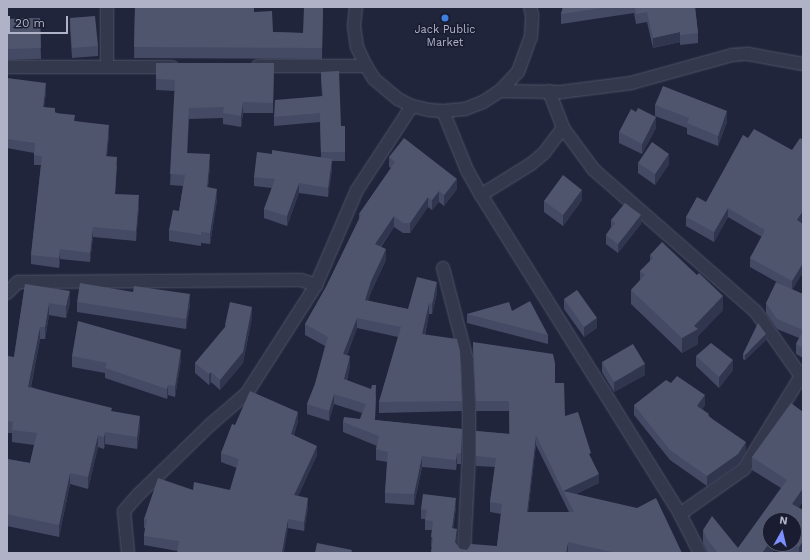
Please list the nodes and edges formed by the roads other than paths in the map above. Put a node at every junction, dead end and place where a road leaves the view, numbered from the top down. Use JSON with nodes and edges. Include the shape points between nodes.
{"nodes":[{"id":1,"x":107,"y":7,"type":"edge"},
{"id":2,"x":356,"y":7,"type":"edge"},
{"id":3,"x":530,"y":7,"type":"edge"},
{"id":4,"x":803,"y":64,"type":"edge"},
{"id":5,"x":248,"y":66,"type":"edge"},
{"id":6,"x":366,"y":66,"type":"junction"},
{"id":7,"x":7,"y":67,"type":"edge"},
{"id":8,"x":107,"y":67,"type":"junction"},
{"id":9,"x":185,"y":67,"type":"edge"},
{"id":10,"x":500,"y":91,"type":"junction"},
{"id":11,"x":549,"y":91,"type":"junction"},
{"id":12,"x":412,"y":106,"type":"junction"},
{"id":13,"x":443,"y":111,"type":"junction"},
{"id":14,"x":563,"y":128,"type":"junction"},
{"id":15,"x":481,"y":195,"type":"junction"},
{"id":16,"x":443,"y":268,"type":"dead end"},
{"id":17,"x":316,"y":285,"type":"junction"},
{"id":18,"x":7,"y":293,"type":"edge"},
{"id":19,"x":802,"y":377,"type":"edge"},
{"id":20,"x":680,"y":514,"type":"junction"},
{"id":21,"x":128,"y":553,"type":"edge"},
{"id":22,"x":464,"y":553,"type":"edge"},
{"id":23,"x":700,"y":553,"type":"edge"}],
"edges":[{"from":1,"to":8,"type":"street"},
{"from":2,"to":6,"type":"street","via":[[354,26],[357,47]]},
{"from":3,"to":10,"type":"street","via":[[531,37],[525,58],[518,72]]},
{"from":4,"to":11,"type":"street","via":[[748,54],[732,55],[631,83],[562,92]]},
{"from":5,"to":6,"type":"street"},
{"from":6,"to":12,"type":"street","via":[[385,90]]},
{"from":7,"to":8,"type":"street"},
{"from":8,"to":9,"type":"street"},
{"from":10,"to":11,"type":"street"},
{"from":10,"to":13,"type":"street","via":[[483,102],[465,109]]},
{"from":11,"to":14,"type":"street"},
{"from":12,"to":13,"type":"street"},
{"from":12,"to":17,"type":"street","via":[[357,190]]},
{"from":13,"to":15,"type":"street"},
{"from":14,"to":15,"type":"street","via":[[544,153],[531,164]]},
{"from":14,"to":19,"type":"street","via":[[594,170],[756,312]]},
{"from":15,"to":20,"type":"street"},
{"from":16,"to":22,"type":"street","via":[[467,360],[469,447]]},
{"from":17,"to":18,"type":"street","via":[[301,280],[18,282]]},
{"from":17,"to":21,"type":"street","via":[[247,393],[210,425],[124,511]]},
{"from":19,"to":20,"type":"street","via":[[744,469]]},
{"from":20,"to":23,"type":"street"}]}
